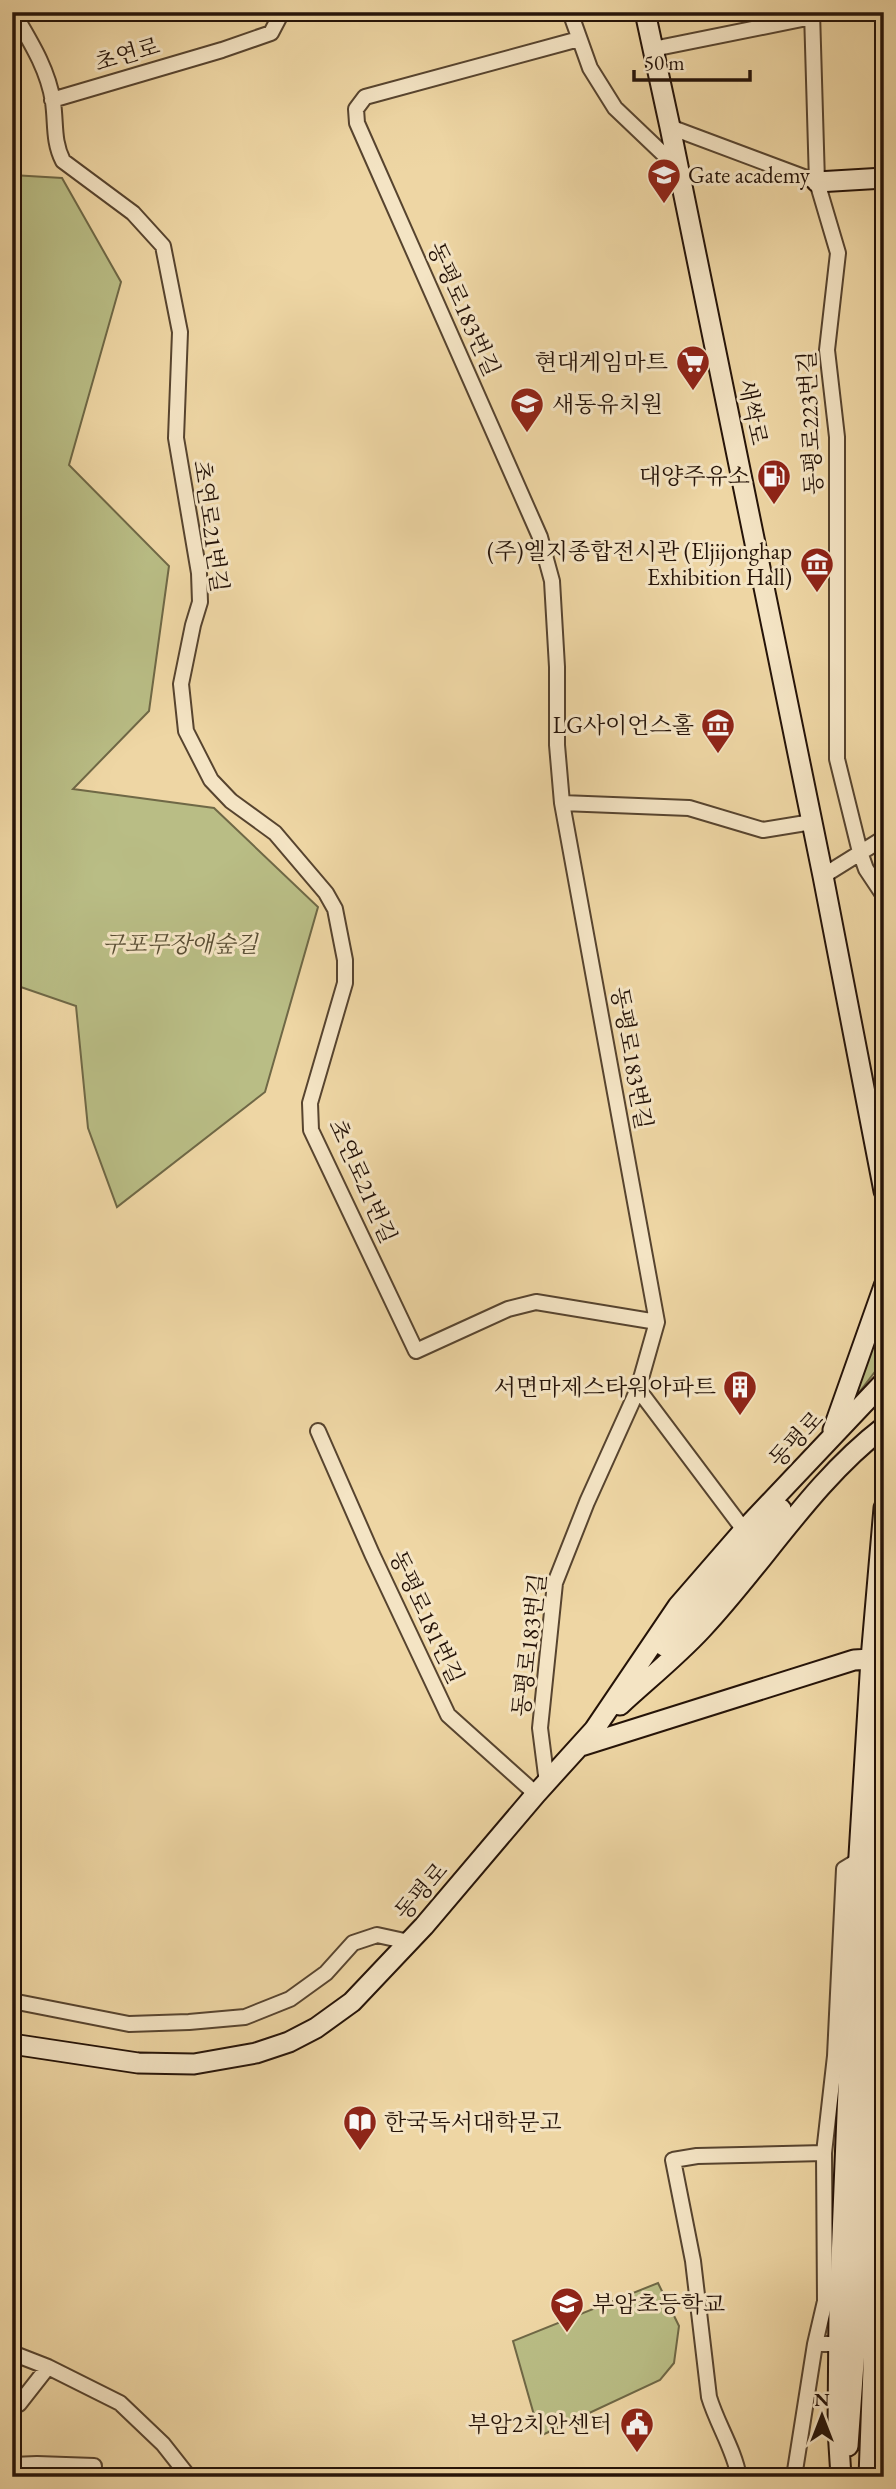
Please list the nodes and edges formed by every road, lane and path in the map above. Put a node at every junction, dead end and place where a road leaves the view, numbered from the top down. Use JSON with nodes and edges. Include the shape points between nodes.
{"nodes":[{"id":1,"x":13,"y":12,"type":"edge"},
{"id":2,"x":282,"y":12,"type":"edge"},
{"id":3,"x":570,"y":12,"type":"edge"},
{"id":4,"x":645,"y":12,"type":"edge"},
{"id":5,"x":812,"y":14,"type":"edge"},
{"id":6,"x":579,"y":39,"type":"junction"},
{"id":7,"x":653,"y":49,"type":"junction"},
{"id":8,"x":52,"y":100,"type":"junction"},
{"id":9,"x":670,"y":127,"type":"junction"},
{"id":10,"x":679,"y":169,"type":"junction"},
{"id":11,"x":884,"y":178,"type":"edge"},
{"id":12,"x":817,"y":183,"type":"junction"},
{"id":13,"x":562,"y":803,"type":"junction"},
{"id":14,"x":812,"y":822,"type":"junction"},
{"id":15,"x":884,"y":838,"type":"edge"},
{"id":16,"x":860,"y":852,"type":"junction"},
{"id":17,"x":823,"y":876,"type":"junction"},
{"id":18,"x":884,"y":896,"type":"edge"},
{"id":19,"x":884,"y":1191,"type":"edge"},
{"id":20,"x":884,"y":1286,"type":"edge"},
{"id":21,"x":657,"y":1322,"type":"junction"},
{"id":22,"x":884,"y":1382,"type":"edge"},
{"id":23,"x":638,"y":1389,"type":"junction"},
{"id":24,"x":884,"y":1392,"type":"edge"},
{"id":25,"x":884,"y":1427,"type":"edge"},
{"id":26,"x":318,"y":1430,"type":"dead end"},
{"id":27,"x":831,"y":1437,"type":"junction"},
{"id":28,"x":884,"y":1508,"type":"edge"},
{"id":29,"x":744,"y":1530,"type":"junction"},
{"id":30,"x":871,"y":1659,"type":"junction"},
{"id":31,"x":884,"y":1717,"type":"edge"},
{"id":32,"x":594,"y":1730,"type":"junction"},
{"id":33,"x":580,"y":1746,"type":"junction"},
{"id":34,"x":541,"y":1789,"type":"junction"},
{"id":35,"x":859,"y":1860,"type":"junction"},
{"id":36,"x":410,"y":1942,"type":"junction"},
{"id":37,"x":884,"y":1962,"type":"edge"},
{"id":38,"x":12,"y":2001,"type":"edge"},
{"id":39,"x":12,"y":2044,"type":"edge"},
{"id":40,"x":824,"y":2152,"type":"junction"},
{"id":41,"x":866,"y":2319,"type":"junction"},
{"id":42,"x":815,"y":2344,"type":"junction"},
{"id":43,"x":839,"y":2344,"type":"junction"},
{"id":44,"x":12,"y":2353,"type":"edge"},
{"id":45,"x":48,"y":2367,"type":"junction"},
{"id":46,"x":884,"y":2397,"type":"edge"},
{"id":47,"x":16,"y":2403,"type":"edge"},
{"id":48,"x":12,"y":2465,"type":"edge"},
{"id":49,"x":94,"y":2466,"type":"dead end"},
{"id":50,"x":37,"y":2470,"type":"edge"},
{"id":51,"x":189,"y":2477,"type":"edge"},
{"id":52,"x":739,"y":2477,"type":"edge"},
{"id":53,"x":794,"y":2477,"type":"edge"},
{"id":54,"x":843,"y":2477,"type":"edge"},
{"id":55,"x":871,"y":2477,"type":"edge"}],
"edges":[{"from":1,"to":8,"type":"street","name":"초연로21번길","via":[[40,57]]},
{"from":2,"to":8,"type":"street","name":"초연로","via":[[271,33]]},
{"from":3,"to":6,"type":"street"},
{"from":4,"to":7,"type":"main road","name":"새싹로"},
{"from":5,"to":7,"type":"street"},
{"from":5,"to":12,"type":"street","name":"동평로223번길"},
{"from":6,"to":10,"type":"street","via":[[614,108]]},
{"from":6,"to":13,"type":"street","name":"동평로183번길","via":[[365,97],[356,109],[358,123],[540,537],[552,581]]},
{"from":7,"to":9,"type":"main road","name":"새싹로"},
{"from":8,"to":21,"type":"street","name":"초연로21번길","via":[[56,148],[63,161],[133,213],[163,246],[180,332],[176,438],[200,573],[200,602],[181,684],[186,731],[211,780],[275,833],[335,909],[345,983],[310,1102],[311,1130],[416,1351],[508,1309],[536,1302]]},
{"from":9,"to":10,"type":"main road","name":"새싹로"},
{"from":9,"to":12,"type":"street"},
{"from":10,"to":14,"type":"main road","name":"새싹로"},
{"from":11,"to":12,"type":"main road"},
{"from":12,"to":16,"type":"street","name":"동평로223번길","via":[[838,253],[827,350],[837,437],[837,759]]},
{"from":13,"to":14,"type":"street","via":[[689,808],[763,830]]},
{"from":13,"to":21,"type":"street","name":"동평로183번길"},
{"from":14,"to":17,"type":"main road","name":"새싹로"},
{"from":15,"to":16,"type":"street"},
{"from":16,"to":17,"type":"street"},
{"from":16,"to":18,"type":"street","name":"동평로223번길"},
{"from":17,"to":19,"type":"main road","name":"새싹로"},
{"from":20,"to":27,"type":"main road"},
{"from":21,"to":23,"type":"street","name":"동평로183번길"},
{"from":22,"to":27,"type":"main road","name":"동평로"},
{"from":23,"to":29,"type":"street"},
{"from":23,"to":34,"type":"street","name":"동평로183번길","via":[[555,1583],[540,1728]]},
{"from":24,"to":32,"type":"main road"},
{"from":25,"to":32,"type":"main road","via":[[834,1472],[702,1629]]},
{"from":26,"to":34,"type":"street","name":"동평로181번길","via":[[448,1715]]},
{"from":27,"to":29,"type":"main road","name":"동평로"},
{"from":28,"to":30,"type":"main road"},
{"from":29,"to":32,"type":"main road","name":"동평로","via":[[678,1606]]},
{"from":30,"to":33,"type":"main road","via":[[854,1660]]},
{"from":30,"to":35,"type":"main road"},
{"from":31,"to":41,"type":"main road","via":[[871,1931]]},
{"from":32,"to":33,"type":"main road","name":"동평로"},
{"from":33,"to":34,"type":"main road","name":"동평로"},
{"from":34,"to":36,"type":"main road","name":"동평로"},
{"from":35,"to":40,"type":"street","via":[[844,1869],[835,2056]]},
{"from":35,"to":43,"type":"main road"},
{"from":36,"to":38,"type":"street","via":[[377,1935],[353,1943],[326,1973],[290,2000],[245,2017],[129,2024]]},
{"from":36,"to":39,"type":"main road","name":"동평로","via":[[352,2002],[316,2028],[256,2053],[167,2065]]},
{"from":37,"to":41,"type":"main road"},
{"from":40,"to":42,"type":"street","via":[[825,2301]]},
{"from":40,"to":52,"type":"street","via":[[673,2160],[693,2260],[709,2397]]},
{"from":41,"to":54,"type":"main road"},
{"from":41,"to":55,"type":"main road"},
{"from":42,"to":43,"type":"street"},
{"from":42,"to":53,"type":"street"},
{"from":43,"to":54,"type":"main road","via":[[838,2429]]},
{"from":44,"to":45,"type":"street"},
{"from":45,"to":47,"type":"street"},
{"from":45,"to":51,"type":"street","via":[[120,2403]]},
{"from":46,"to":55,"type":"main road","via":[[882,2432]]},
{"from":48,"to":50,"type":"street"},
{"from":49,"to":50,"type":"street"}]}
